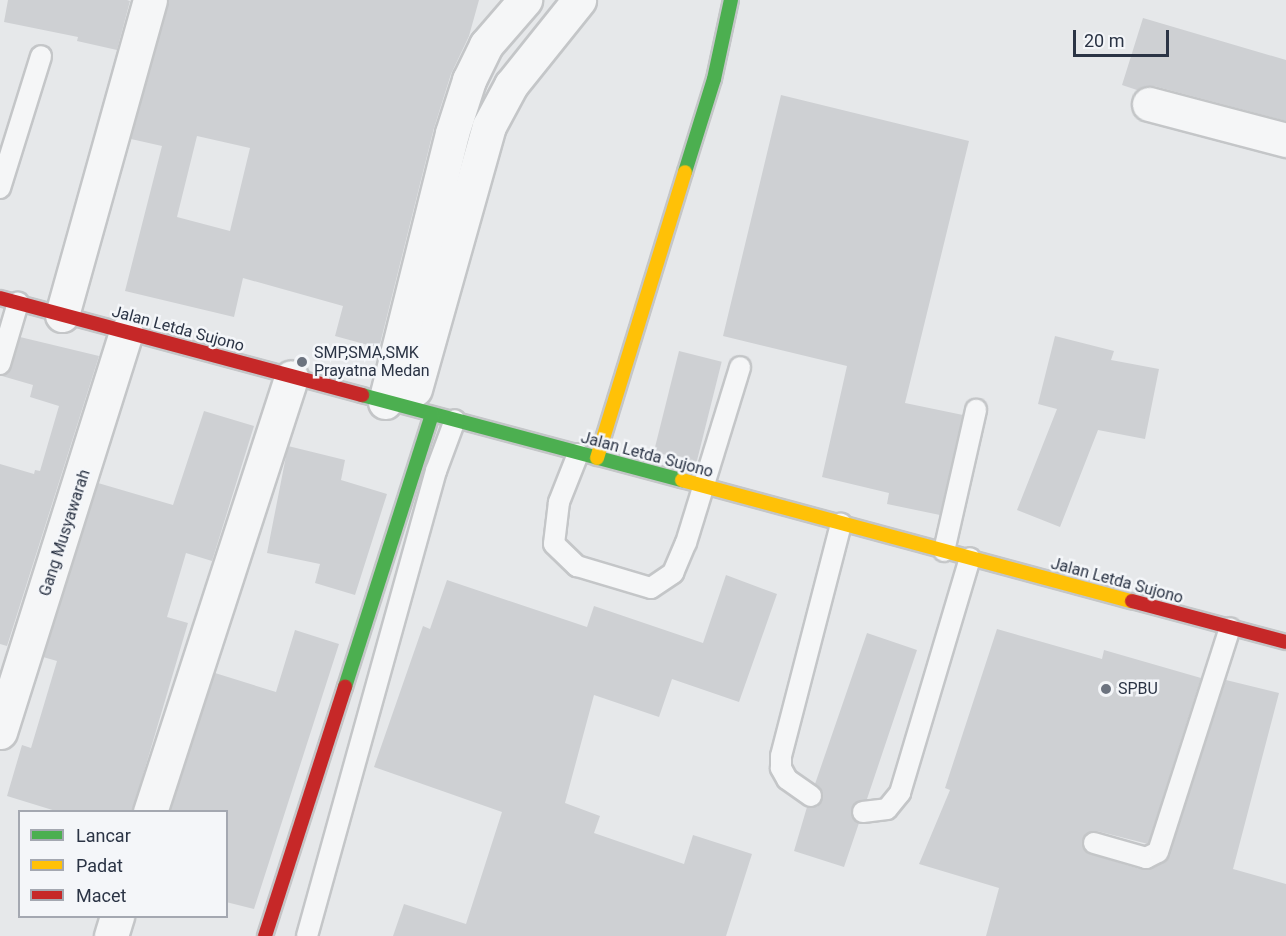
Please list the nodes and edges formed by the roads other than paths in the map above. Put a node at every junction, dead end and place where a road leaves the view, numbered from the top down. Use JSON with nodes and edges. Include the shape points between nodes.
{"nodes":[{"id":1,"x":150,"y":0,"type":"edge"},
{"id":2,"x":525,"y":0,"type":"edge"},
{"id":3,"x":579,"y":0,"type":"edge"},
{"id":4,"x":731,"y":0,"type":"edge"},
{"id":5,"x":41,"y":56,"type":"dead end"},
{"id":6,"x":1149,"y":104,"type":"dead end"},
{"id":7,"x":1286,"y":140,"type":"edge"},
{"id":8,"x":0,"y":188,"type":"edge"},
{"id":9,"x":9,"y":301,"type":"edge"},
{"id":10,"x":62,"y":315,"type":"junction"},
{"id":11,"x":126,"y":332,"type":"junction"},
{"id":12,"x":0,"y":364,"type":"edge"},
{"id":13,"x":740,"y":367,"type":"dead end"},
{"id":14,"x":291,"y":376,"type":"junction"},
{"id":15,"x":385,"y":402,"type":"junction"},
{"id":16,"x":424,"y":402,"type":"junction"},
{"id":17,"x":976,"y":410,"type":"dead end"},
{"id":18,"x":455,"y":420,"type":"junction"},
{"id":19,"x":578,"y":454,"type":"junction"},
{"id":20,"x":597,"y":459,"type":"junction"},
{"id":21,"x":705,"y":488,"type":"junction"},
{"id":22,"x":841,"y":524,"type":"junction"},
{"id":23,"x":944,"y":551,"type":"junction"},
{"id":24,"x":969,"y":558,"type":"junction"},
{"id":25,"x":1230,"y":628,"type":"junction"},
{"id":26,"x":1286,"y":642,"type":"edge"},
{"id":27,"x":0,"y":732,"type":"edge"},
{"id":28,"x":811,"y":796,"type":"dead end"},
{"id":29,"x":151,"y":810,"type":"edge"},
{"id":30,"x":863,"y":812,"type":"dead end"},
{"id":31,"x":1094,"y":843,"type":"dead end"},
{"id":32,"x":116,"y":918,"type":"edge"},
{"id":33,"x":111,"y":936,"type":"edge"},
{"id":34,"x":265,"y":936,"type":"edge"},
{"id":35,"x":307,"y":936,"type":"edge"}],
"edges":[{"from":1,"to":10,"type":"street"},
{"from":2,"to":15,"type":"street","via":[[486,45],[469,80],[452,133]]},
{"from":3,"to":16,"type":"street","via":[[511,85],[489,126]]},
{"from":4,"to":20,"type":"main road","via":[[714,79]]},
{"from":5,"to":8,"type":"lane"},
{"from":6,"to":7,"type":"street"},
{"from":9,"to":10,"type":"main road","name":"Jalan Letda Sujono"},
{"from":9,"to":12,"type":"lane"},
{"from":10,"to":11,"type":"main road","name":"Jalan Letda Sujono"},
{"from":11,"to":14,"type":"main road","name":"Jalan Letda Sujono"},
{"from":11,"to":27,"type":"street","name":"Gang Musyawarah"},
{"from":13,"to":21,"type":"lane"},
{"from":14,"to":15,"type":"main road","name":"Jalan Letda Sujono"},
{"from":14,"to":29,"type":"street"},
{"from":15,"to":16,"type":"main road","name":"Jalan Letda Sujono"},
{"from":16,"to":18,"type":"main road","name":"Jalan Letda Sujono"},
{"from":16,"to":34,"type":"main road"},
{"from":17,"to":23,"type":"lane"},
{"from":18,"to":19,"type":"main road","name":"Jalan Letda Sujono"},
{"from":18,"to":35,"type":"lane","via":[[436,471]]},
{"from":19,"to":20,"type":"main road","name":"Jalan Letda Sujono"},
{"from":19,"to":21,"type":"lane","via":[[559,502],[554,544],[577,566],[651,588],[673,573]]},
{"from":20,"to":21,"type":"main road","name":"Jalan Letda Sujono"},
{"from":21,"to":22,"type":"main road","name":"Jalan Letda Sujono"},
{"from":22,"to":23,"type":"main road","name":"Jalan Letda Sujono"},
{"from":22,"to":28,"type":"lane","via":[[781,756],[781,768],[787,779]]},
{"from":23,"to":24,"type":"main road","name":"Jalan Letda Sujono"},
{"from":24,"to":25,"type":"main road","name":"Jalan Letda Sujono"},
{"from":24,"to":30,"type":"lane","via":[[900,793],[887,809]]},
{"from":25,"to":26,"type":"main road","name":"Jalan Letda Sujono"},
{"from":25,"to":31,"type":"lane","via":[[1158,852],[1146,858]]},
{"from":32,"to":33,"type":"street"}]}
